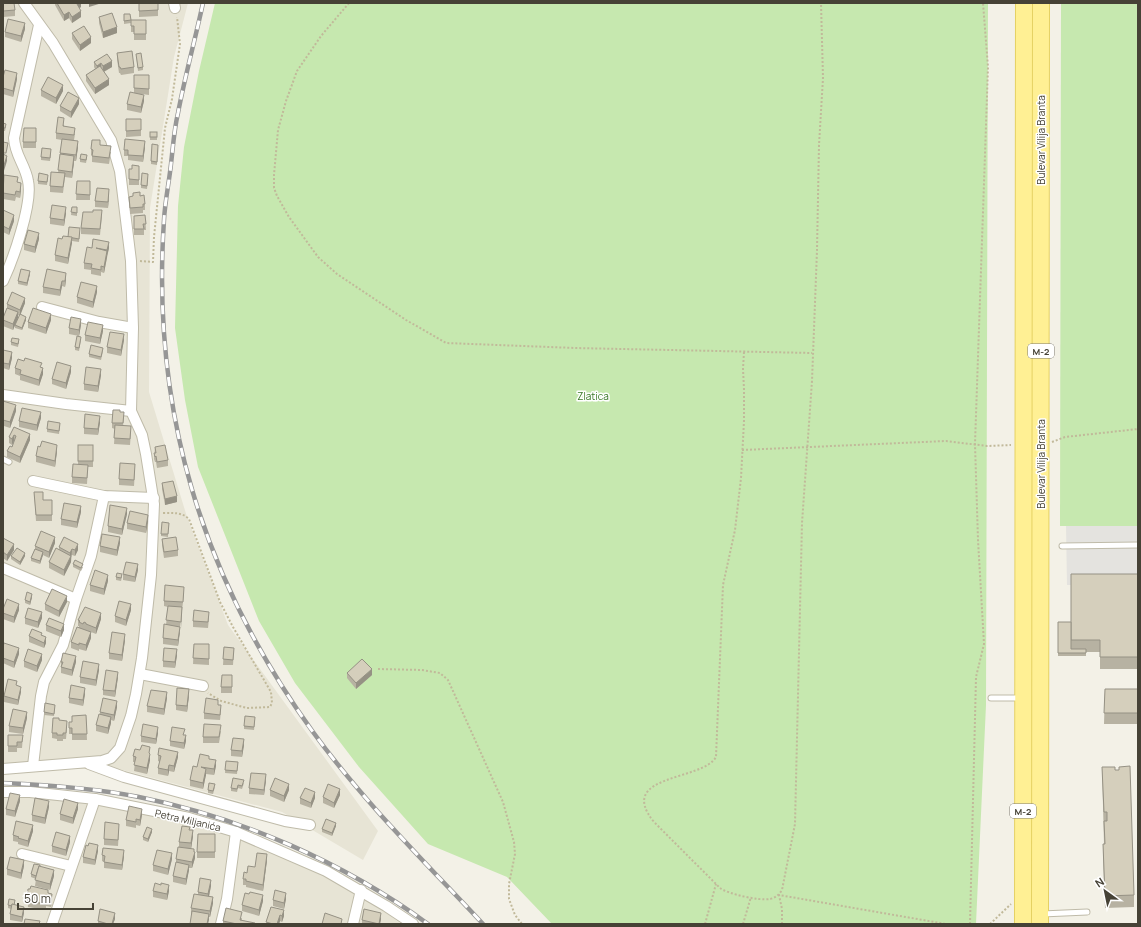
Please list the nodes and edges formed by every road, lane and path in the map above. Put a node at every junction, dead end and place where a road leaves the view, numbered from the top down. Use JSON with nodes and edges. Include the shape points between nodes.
{"nodes":[{"id":1,"x":24,"y":3,"type":"edge"},
{"id":2,"x":349,"y":3,"type":"edge"},
{"id":3,"x":821,"y":3,"type":"edge"},
{"id":4,"x":983,"y":3,"type":"edge"},
{"id":5,"x":1024,"y":3,"type":"edge"},
{"id":6,"x":1042,"y":3,"type":"edge"},
{"id":7,"x":174,"y":6,"type":"edge"},
{"id":8,"x":39,"y":25,"type":"junction"},
{"id":9,"x":131,"y":261,"type":"junction"},
{"id":10,"x":3,"y":281,"type":"edge"},
{"id":11,"x":42,"y":307,"type":"dead end"},
{"id":12,"x":133,"y":328,"type":"junction"},
{"id":13,"x":744,"y":352,"type":"junction"},
{"id":14,"x":812,"y":353,"type":"junction"},
{"id":15,"x":3,"y":395,"type":"edge"},
{"id":16,"x":131,"y":411,"type":"junction"},
{"id":17,"x":1138,"y":429,"type":"edge"},
{"id":18,"x":1050,"y":442,"type":"dead end"},
{"id":19,"x":975,"y":444,"type":"junction"},
{"id":20,"x":1016,"y":444,"type":"dead end"},
{"id":21,"x":808,"y":447,"type":"junction"},
{"id":22,"x":742,"y":450,"type":"junction"},
{"id":23,"x":3,"y":459,"type":"edge"},
{"id":24,"x":9,"y":462,"type":"dead end"},
{"id":25,"x":33,"y":481,"type":"dead end"},
{"id":26,"x":104,"y":496,"type":"junction"},
{"id":27,"x":154,"y":498,"type":"junction"},
{"id":28,"x":154,"y":514,"type":"junction"},
{"id":29,"x":1138,"y":545,"type":"edge"},
{"id":30,"x":1062,"y":546,"type":"dead end"},
{"id":31,"x":3,"y":568,"type":"edge"},
{"id":32,"x":76,"y":599,"type":"junction"},
{"id":33,"x":378,"y":669,"type":"dead end"},
{"id":34,"x":140,"y":674,"type":"junction"},
{"id":35,"x":202,"y":686,"type":"joint"},
{"id":36,"x":991,"y":698,"type":"dead end"},
{"id":37,"x":1032,"y":698,"type":"junction"},
{"id":38,"x":120,"y":748,"type":"junction"},
{"id":39,"x":87,"y":763,"type":"junction"},
{"id":40,"x":32,"y":766,"type":"junction"},
{"id":41,"x":3,"y":769,"type":"edge"},
{"id":42,"x":113,"y":773,"type":"junction"},
{"id":43,"x":3,"y":792,"type":"edge"},
{"id":44,"x":95,"y":799,"type":"junction"},
{"id":45,"x":310,"y":825,"type":"dead end"},
{"id":46,"x":236,"y":832,"type":"junction"},
{"id":47,"x":22,"y":854,"type":"dead end"},
{"id":48,"x":71,"y":866,"type":"junction"},
{"id":49,"x":716,"y":884,"type":"junction"},
{"id":50,"x":361,"y":890,"type":"junction"},
{"id":51,"x":779,"y":895,"type":"junction"},
{"id":52,"x":751,"y":897,"type":"junction"},
{"id":53,"x":1015,"y":900,"type":"dead end"},
{"id":54,"x":1087,"y":912,"type":"dead end"},
{"id":55,"x":1041,"y":920,"type":"edge"},
{"id":56,"x":52,"y":924,"type":"edge"},
{"id":57,"x":221,"y":924,"type":"edge"},
{"id":58,"x":353,"y":924,"type":"edge"},
{"id":59,"x":413,"y":924,"type":"edge"},
{"id":60,"x":522,"y":924,"type":"edge"},
{"id":61,"x":705,"y":924,"type":"edge"},
{"id":62,"x":743,"y":924,"type":"edge"},
{"id":63,"x":782,"y":924,"type":"edge"},
{"id":64,"x":946,"y":924,"type":"edge"},
{"id":65,"x":970,"y":924,"type":"edge"},
{"id":66,"x":990,"y":924,"type":"edge"},
{"id":67,"x":1023,"y":924,"type":"edge"}],
"edges":[{"from":1,"to":8,"type":"street"},
{"from":2,"to":13,"type":"path","via":[[321,36],[298,72],[281,116],[274,175],[277,196],[308,244],[337,274],[446,343]]},
{"from":3,"to":14,"type":"path","via":[[823,78],[818,145],[817,250]]},
{"from":4,"to":19,"type":"path","via":[[988,67]]},
{"from":5,"to":37,"type":"main road","name":"Bulevar Vilija Branta","number":"M-2"},
{"from":6,"to":37,"type":"main road","name":"Bulevar Vilija Branta","number":"M-2"},
{"from":7,"to":9,"type":"path","via":[[180,44],[166,128],[153,262]]},
{"from":8,"to":9,"type":"street","via":[[111,140],[120,171]]},
{"from":8,"to":10,"type":"street","via":[[14,138],[16,153],[28,182],[26,211]]},
{"from":9,"to":12,"type":"street"},
{"from":11,"to":12,"type":"street"},
{"from":12,"to":16,"type":"street"},
{"from":13,"to":14,"type":"path"},
{"from":13,"to":22,"type":"path"},
{"from":14,"to":21,"type":"path"},
{"from":15,"to":16,"type":"street"},
{"from":16,"to":27,"type":"street","via":[[142,435]]},
{"from":17,"to":18,"type":"path"},
{"from":19,"to":20,"type":"path"},
{"from":19,"to":21,"type":"path","via":[[946,440]]},
{"from":19,"to":65,"type":"path","via":[[984,644],[976,677]]},
{"from":21,"to":22,"type":"path"},
{"from":21,"to":51,"type":"path","via":[[802,523],[795,824],[784,882]]},
{"from":22,"to":49,"type":"path","via":[[735,530],[723,585],[716,757],[711,764],[652,787],[644,801],[647,812],[654,822]]},
{"from":23,"to":24,"type":"lane"},
{"from":25,"to":26,"type":"street"},
{"from":26,"to":27,"type":"street"},
{"from":26,"to":32,"type":"street","via":[[91,556]]},
{"from":27,"to":28,"type":"street"},
{"from":28,"to":34,"type":"street","via":[[151,575]]},
{"from":28,"to":35,"type":"path","via":[[181,514],[189,519],[220,602],[271,692],[272,703],[270,707],[247,708],[221,701],[206,692]]},
{"from":29,"to":30,"type":"lane"},
{"from":31,"to":32,"type":"street"},
{"from":32,"to":40,"type":"street","via":[[63,645],[44,682]]},
{"from":33,"to":60,"type":"path","via":[[422,670],[440,673],[448,680],[503,802],[515,854],[509,884],[510,899],[515,915]]},
{"from":34,"to":35,"type":"street"},
{"from":34,"to":38,"type":"street","via":[[131,716]]},
{"from":36,"to":37,"type":"lane"},
{"from":37,"to":55,"type":"main road","name":"Bulevar Vilija Branta","number":"M-2"},
{"from":37,"to":67,"type":"main road","name":"Bulevar Vilija Branta","number":"M-2"},
{"from":38,"to":39,"type":"street","via":[[106,760]]},
{"from":38,"to":42,"type":"street"},
{"from":39,"to":40,"type":"street"},
{"from":39,"to":42,"type":"street"},
{"from":40,"to":41,"type":"street"},
{"from":42,"to":45,"type":"street","via":[[278,819]]},
{"from":43,"to":44,"type":"street","name":"Petra Miljanića","via":[[30,792]]},
{"from":44,"to":46,"type":"street","name":"Petra Miljanića","via":[[189,818]]},
{"from":44,"to":48,"type":"street"},
{"from":46,"to":50,"type":"street","name":"Petra Miljanića","via":[[326,871]]},
{"from":46,"to":57,"type":"street"},
{"from":47,"to":48,"type":"street"},
{"from":48,"to":56,"type":"street"},
{"from":49,"to":52,"type":"path","via":[[731,894]]},
{"from":49,"to":61,"type":"path"},
{"from":50,"to":58,"type":"street"},
{"from":50,"to":59,"type":"street","name":"Petra Miljanića"},
{"from":51,"to":52,"type":"path","via":[[770,899]]},
{"from":51,"to":63,"type":"path"},
{"from":51,"to":64,"type":"path"},
{"from":52,"to":62,"type":"path"},
{"from":53,"to":66,"type":"path"},
{"from":54,"to":55,"type":"lane"}]}
